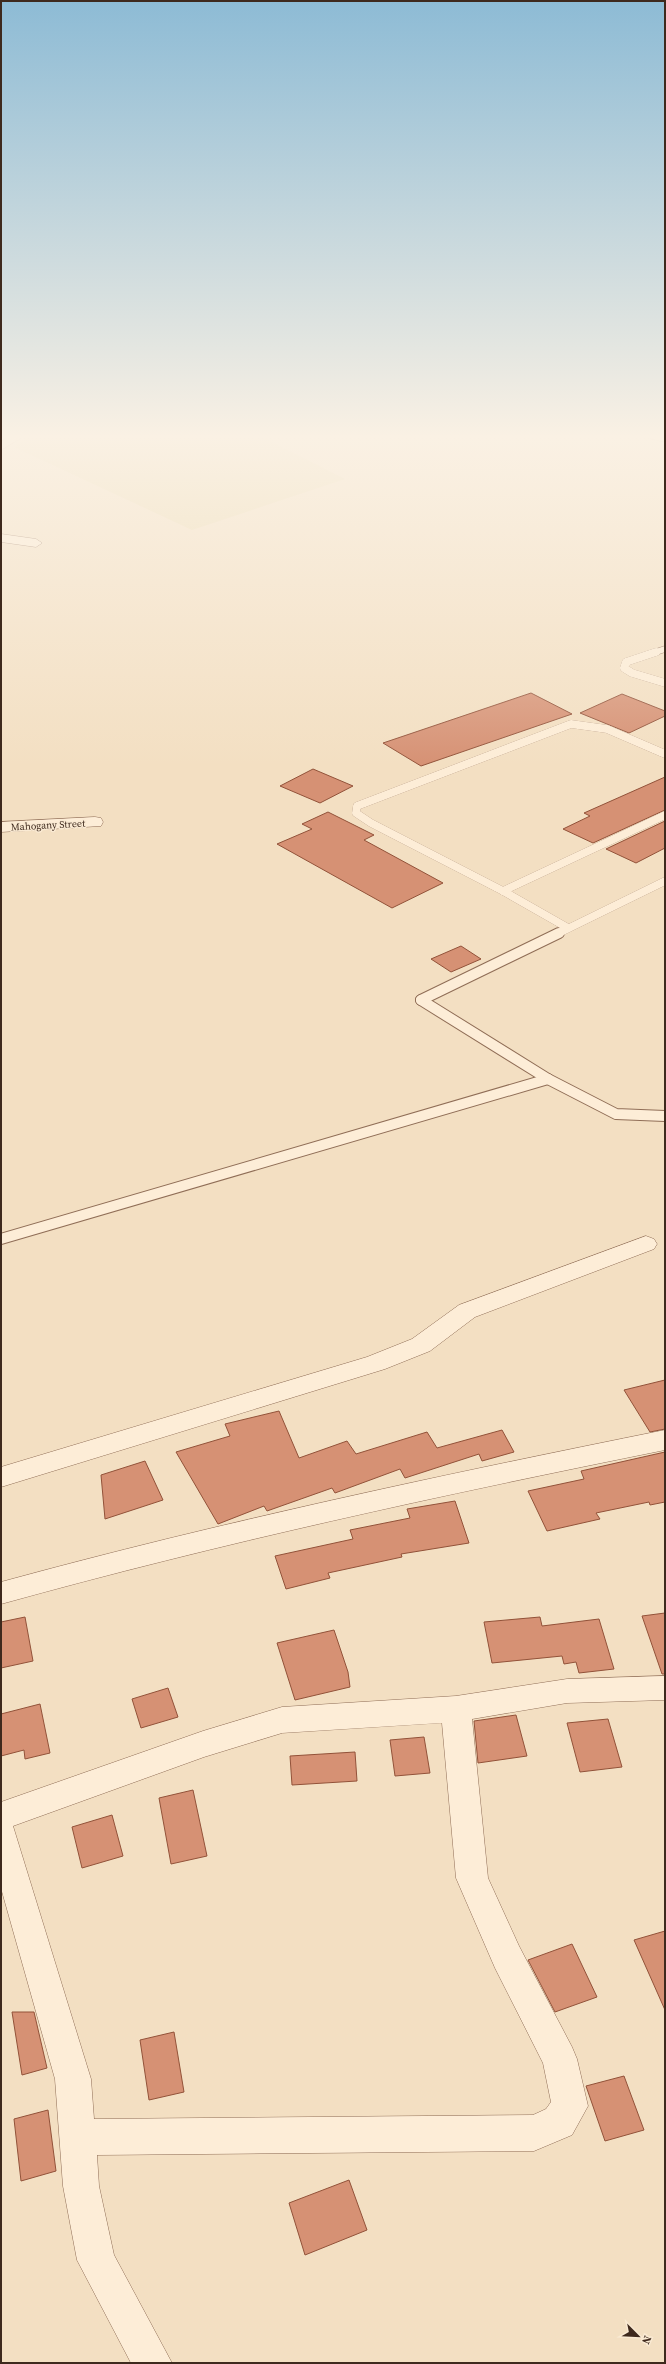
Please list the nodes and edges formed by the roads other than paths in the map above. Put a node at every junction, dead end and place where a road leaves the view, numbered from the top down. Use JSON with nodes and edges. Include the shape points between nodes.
{"nodes":[{"id":1,"x":665,"y":649,"type":"edge"},
{"id":2,"x":665,"y":683,"type":"edge"},
{"id":3,"x":665,"y":754,"type":"edge"},
{"id":4,"x":665,"y":815,"type":"edge"},
{"id":5,"x":95,"y":822,"type":"dead end"},
{"id":6,"x":1,"y":827,"type":"edge"},
{"id":7,"x":665,"y":881,"type":"edge"},
{"id":8,"x":502,"y":891,"type":"junction"},
{"id":9,"x":568,"y":928,"type":"junction"},
{"id":10,"x":548,"y":1078,"type":"junction"},
{"id":11,"x":665,"y":1116,"type":"edge"},
{"id":12,"x":1,"y":1239,"type":"edge"},
{"id":13,"x":646,"y":1244,"type":"dead end"},
{"id":14,"x":665,"y":1440,"type":"edge"},
{"id":15,"x":1,"y":1478,"type":"edge"},
{"id":16,"x":1,"y":1593,"type":"edge"},
{"id":17,"x":665,"y":1688,"type":"edge"},
{"id":18,"x":456,"y":1709,"type":"junction"},
{"id":19,"x":1,"y":1816,"type":"edge"},
{"id":20,"x":1,"y":1833,"type":"edge"},
{"id":21,"x":78,"y":2137,"type":"junction"},
{"id":22,"x":152,"y":2363,"type":"edge"}],
"edges":[{"from":1,"to":2,"type":"lane","via":[[626,662],[624,668]]},
{"from":3,"to":8,"type":"lane","via":[[601,727],[586,723],[571,724],[357,806],[356,813],[371,823]]},
{"from":4,"to":8,"type":"lane"},
{"from":5,"to":6,"type":"street","name":"Mahogany Street"},
{"from":7,"to":9,"type":"lane"},
{"from":8,"to":9,"type":"lane"},
{"from":9,"to":10,"type":"lane","via":[[421,1000]]},
{"from":10,"to":11,"type":"lane","via":[[616,1114]]},
{"from":10,"to":12,"type":"lane"},
{"from":13,"to":15,"type":"street","via":[[467,1311],[422,1345],[376,1363]]},
{"from":14,"to":16,"type":"street","via":[[319,1512],[104,1564]]},
{"from":17,"to":18,"type":"street","via":[[567,1691]]},
{"from":18,"to":19,"type":"street","via":[[282,1720],[203,1744]]},
{"from":18,"to":21,"type":"street","via":[[472,1878],[507,1957],[560,2059],[570,2106],[559,2122],[534,2133]]},
{"from":20,"to":21,"type":"street","via":[[73,2079]]},
{"from":21,"to":22,"type":"street","via":[[81,2186],[96,2260]]}]}
